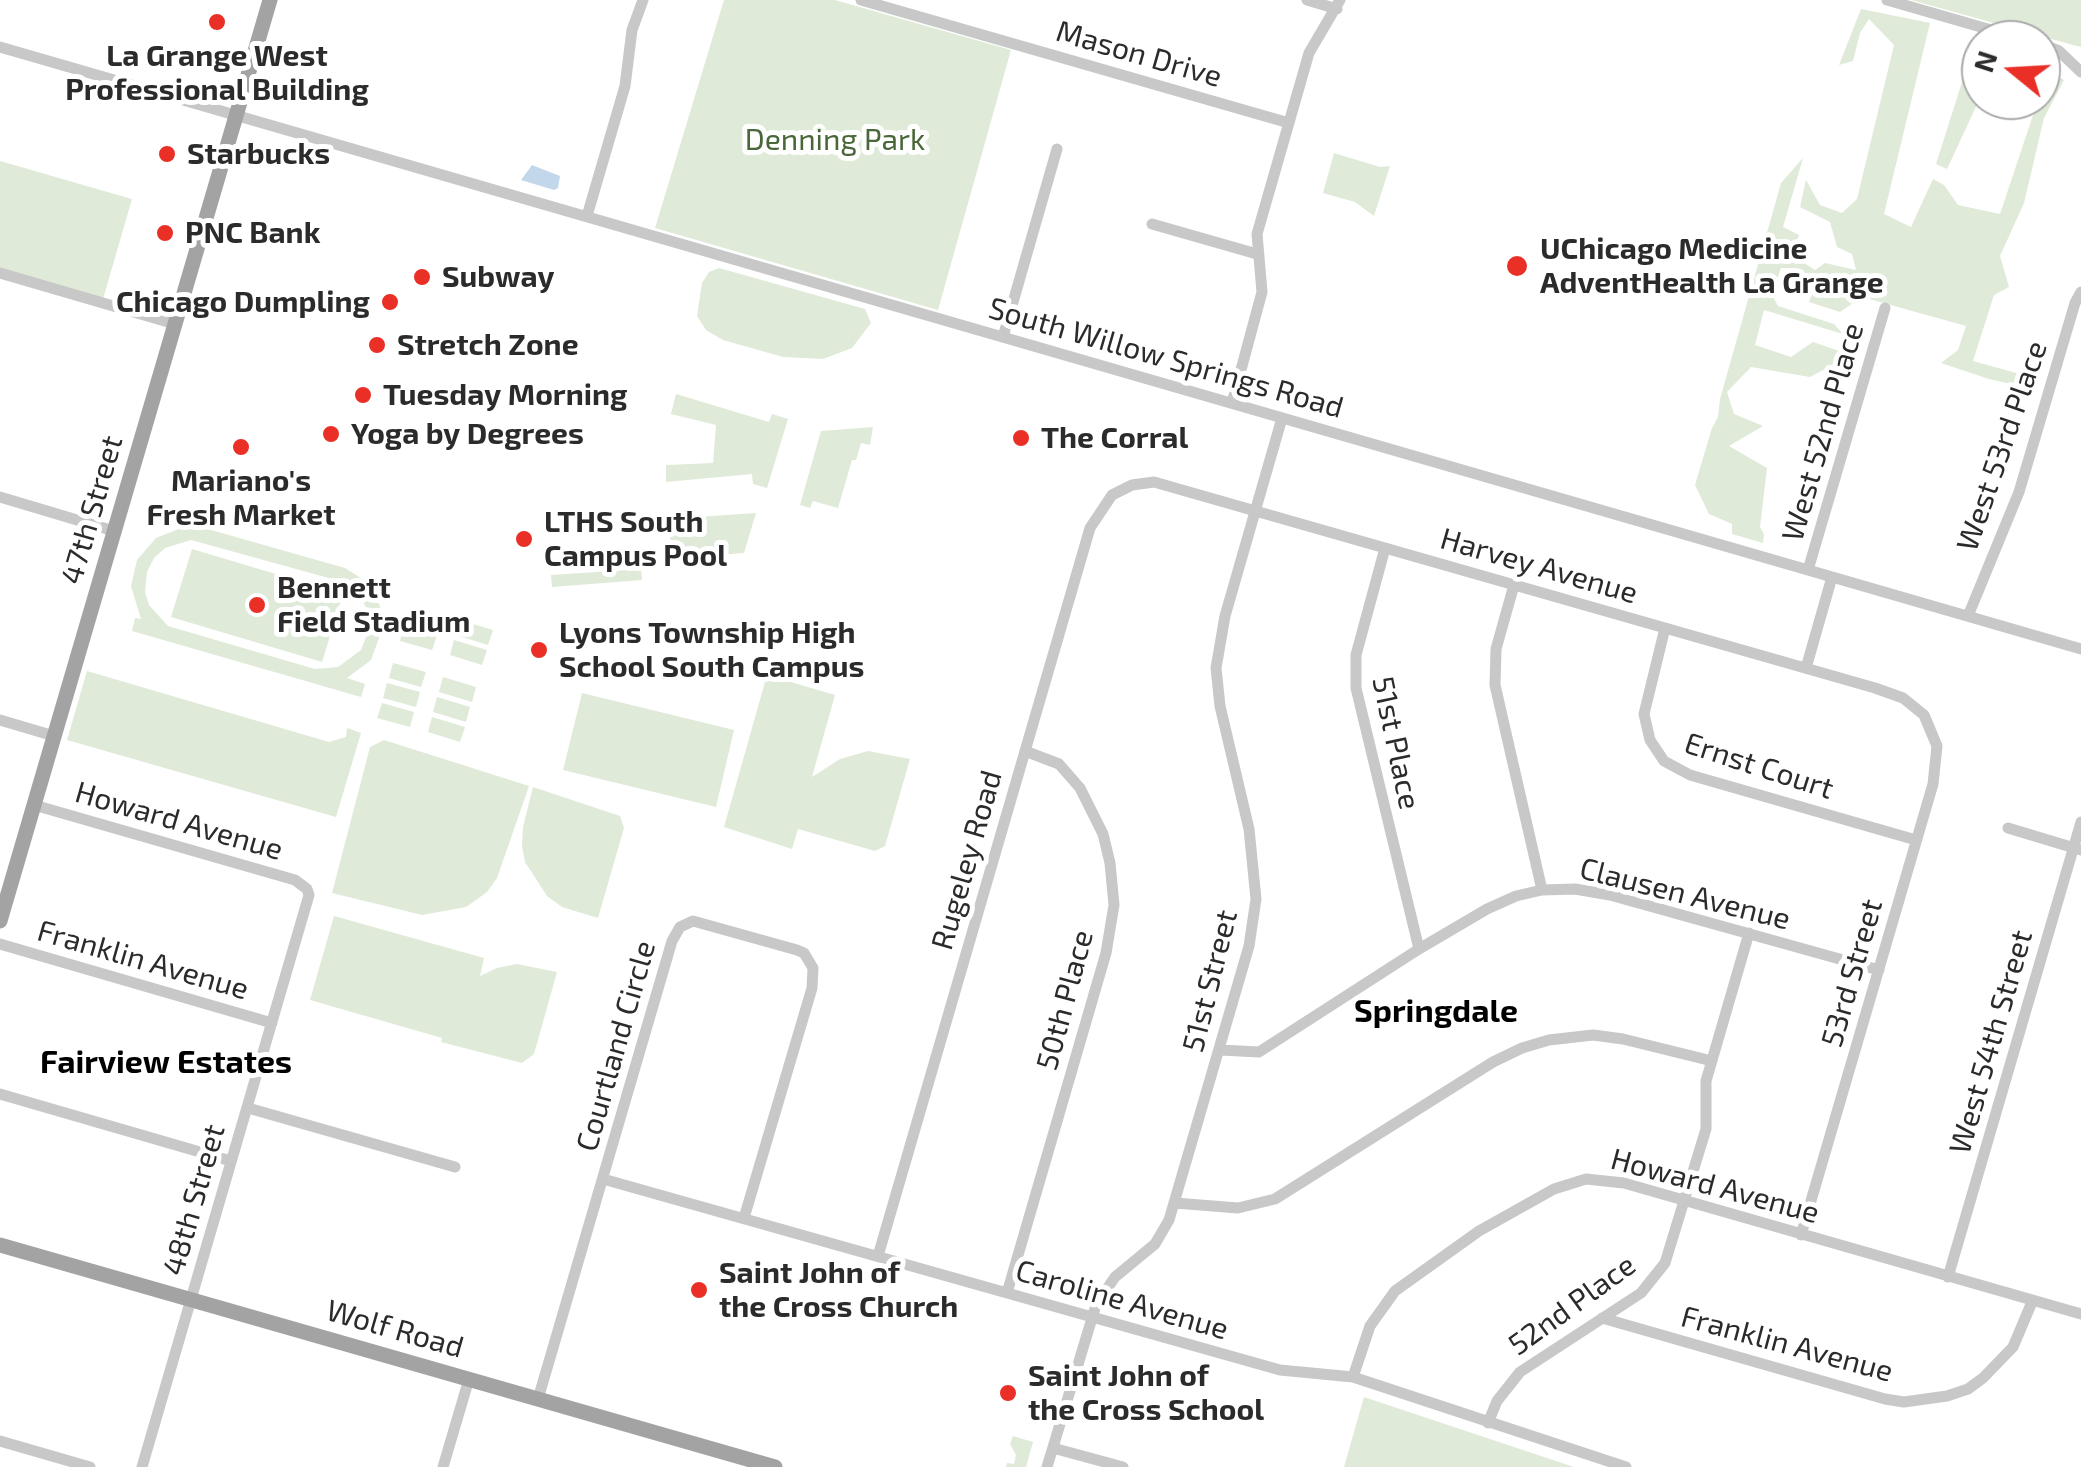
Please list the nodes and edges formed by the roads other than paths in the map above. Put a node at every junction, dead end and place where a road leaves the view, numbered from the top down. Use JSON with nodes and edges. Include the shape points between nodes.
{"nodes":[{"id":1,"x":270,"y":0,"type":"edge"},
{"id":2,"x":643,"y":0,"type":"edge"},
{"id":3,"x":1307,"y":0,"type":"edge"},
{"id":4,"x":1888,"y":0,"type":"edge"},
{"id":5,"x":868,"y":1,"type":"edge"},
{"id":6,"x":1339,"y":4,"type":"edge"},
{"id":7,"x":1961,"y":21,"type":"edge"},
{"id":8,"x":0,"y":47,"type":"edge"},
{"id":9,"x":2061,"y":54,"type":"edge"},
{"id":10,"x":2081,"y":72,"type":"edge"},
{"id":11,"x":237,"y":115,"type":"junction"},
{"id":12,"x":1289,"y":123,"type":"junction"},
{"id":13,"x":1057,"y":149,"type":"dead end"},
{"id":14,"x":586,"y":216,"type":"junction"},
{"id":15,"x":1152,"y":224,"type":"dead end"},
{"id":16,"x":1257,"y":254,"type":"junction"},
{"id":17,"x":0,"y":273,"type":"edge"},
{"id":18,"x":2081,"y":292,"type":"edge"},
{"id":19,"x":1885,"y":308,"type":"dead end"},
{"id":20,"x":175,"y":324,"type":"junction"},
{"id":21,"x":1003,"y":337,"type":"junction"},
{"id":22,"x":1232,"y":403,"type":"junction"},
{"id":23,"x":1282,"y":418,"type":"junction"},
{"id":24,"x":1123,"y":489,"type":"joint"},
{"id":25,"x":0,"y":497,"type":"edge"},
{"id":26,"x":1256,"y":510,"type":"junction"},
{"id":27,"x":114,"y":530,"type":"junction"},
{"id":28,"x":1385,"y":548,"type":"junction"},
{"id":29,"x":1808,"y":570,"type":"junction"},
{"id":30,"x":1832,"y":577,"type":"junction"},
{"id":31,"x":1514,"y":584,"type":"junction"},
{"id":32,"x":1968,"y":616,"type":"junction"},
{"id":33,"x":1665,"y":628,"type":"junction"},
{"id":34,"x":2081,"y":649,"type":"edge"},
{"id":35,"x":1806,"y":668,"type":"junction"},
{"id":36,"x":0,"y":720,"type":"edge"},
{"id":37,"x":1930,"y":725,"type":"joint"},
{"id":38,"x":54,"y":736,"type":"junction"},
{"id":39,"x":1025,"y":751,"type":"junction"},
{"id":40,"x":34,"y":805,"type":"junction"},
{"id":41,"x":2081,"y":822,"type":"edge"},
{"id":42,"x":2008,"y":828,"type":"dead end"},
{"id":43,"x":1916,"y":840,"type":"junction"},
{"id":44,"x":2077,"y":849,"type":"edge"},
{"id":45,"x":308,"y":889,"type":"joint"},
{"id":46,"x":1542,"y":890,"type":"junction"},
{"id":47,"x":0,"y":921,"type":"edge"},
{"id":48,"x":1748,"y":933,"type":"junction"},
{"id":49,"x":0,"y":944,"type":"edge"},
{"id":50,"x":1419,"y":949,"type":"junction"},
{"id":51,"x":1879,"y":970,"type":"junction"},
{"id":52,"x":272,"y":1023,"type":"junction"},
{"id":53,"x":1220,"y":1050,"type":"junction"},
{"id":54,"x":1712,"y":1061,"type":"junction"},
{"id":55,"x":0,"y":1094,"type":"edge"},
{"id":56,"x":248,"y":1108,"type":"junction"},
{"id":57,"x":232,"y":1161,"type":"junction"},
{"id":58,"x":455,"y":1167,"type":"dead end"},
{"id":59,"x":603,"y":1179,"type":"junction"},
{"id":60,"x":1684,"y":1202,"type":"junction"},
{"id":61,"x":1175,"y":1203,"type":"junction"},
{"id":62,"x":744,"y":1218,"type":"junction"},
{"id":63,"x":1802,"y":1235,"type":"junction"},
{"id":64,"x":0,"y":1245,"type":"edge"},
{"id":65,"x":878,"y":1256,"type":"junction"},
{"id":66,"x":1948,"y":1276,"type":"junction"},
{"id":67,"x":1006,"y":1293,"type":"junction"},
{"id":68,"x":191,"y":1299,"type":"junction"},
{"id":69,"x":2032,"y":1302,"type":"junction"},
{"id":70,"x":2081,"y":1314,"type":"edge"},
{"id":71,"x":1090,"y":1318,"type":"junction"},
{"id":72,"x":1602,"y":1318,"type":"junction"},
{"id":73,"x":1353,"y":1378,"type":"junction"},
{"id":74,"x":469,"y":1379,"type":"junction"},
{"id":75,"x":538,"y":1399,"type":"junction"},
{"id":76,"x":1488,"y":1423,"type":"junction"},
{"id":77,"x":0,"y":1441,"type":"edge"},
{"id":78,"x":1053,"y":1448,"type":"junction"},
{"id":79,"x":90,"y":1467,"type":"edge"},
{"id":80,"x":142,"y":1467,"type":"edge"},
{"id":81,"x":443,"y":1467,"type":"edge"},
{"id":82,"x":775,"y":1467,"type":"edge"},
{"id":83,"x":1047,"y":1467,"type":"edge"},
{"id":84,"x":1123,"y":1467,"type":"edge"},
{"id":85,"x":1626,"y":1467,"type":"edge"}],
"edges":[{"from":1,"to":11,"type":"main road","name":"47th Street"},
{"from":2,"to":14,"type":"street"},
{"from":3,"to":6,"type":"street"},
{"from":4,"to":7,"type":"street"},
{"from":5,"to":12,"type":"street","name":"Mason Drive"},
{"from":6,"to":12,"type":"street","via":[[1314,42]]},
{"from":8,"to":11,"type":"street","name":"South Willow Springs Road"},
{"from":9,"to":10,"type":"street"},
{"from":11,"to":14,"type":"street","name":"South Willow Springs Road"},
{"from":11,"to":20,"type":"main road","name":"47th Street"},
{"from":12,"to":16,"type":"street","via":[[1256,234]]},
{"from":13,"to":21,"type":"street"},
{"from":14,"to":21,"type":"street","name":"South Willow Springs Road"},
{"from":15,"to":16,"type":"street"},
{"from":16,"to":22,"type":"street","via":[[1262,292]]},
{"from":17,"to":20,"type":"street"},
{"from":18,"to":32,"type":"street","name":"West 53rd Place","via":[[2019,492]]},
{"from":19,"to":29,"type":"street","name":"West 52nd Place"},
{"from":20,"to":27,"type":"main road","name":"47th Street"},
{"from":21,"to":22,"type":"street","name":"South Willow Springs Road"},
{"from":22,"to":23,"type":"street","name":"South Willow Springs Road"},
{"from":23,"to":26,"type":"street","name":"51st Street"},
{"from":23,"to":29,"type":"street","name":"South Willow Springs Road"},
{"from":24,"to":26,"type":"street","name":"Harvey Avenue","via":[[1154,482]]},
{"from":24,"to":39,"type":"street","name":"Rugeley Road","via":[[1090,528]]},
{"from":25,"to":27,"type":"street"},
{"from":26,"to":28,"type":"street","name":"Harvey Avenue"},
{"from":26,"to":53,"type":"street","name":"51st Street","via":[[1216,668],[1249,829],[1256,899]]},
{"from":27,"to":38,"type":"main road","name":"47th Street"},
{"from":28,"to":31,"type":"street","name":"Harvey Avenue"},
{"from":28,"to":50,"type":"street","name":"51st Place","via":[[1360,637],[1356,688]]},
{"from":29,"to":30,"type":"street","name":"South Willow Springs Road"},
{"from":30,"to":32,"type":"street","name":"South Willow Springs Road"},
{"from":30,"to":35,"type":"street"},
{"from":31,"to":33,"type":"street","name":"Harvey Avenue"},
{"from":31,"to":46,"type":"street","via":[[1496,648],[1494,685]]},
{"from":32,"to":34,"type":"street","name":"South Willow Springs Road"},
{"from":33,"to":35,"type":"street","name":"Harvey Avenue"},
{"from":33,"to":43,"type":"street","name":"Ernst Court","via":[[1644,714],[1664,761],[1690,775]]},
{"from":35,"to":37,"type":"street","name":"Harvey Avenue","via":[[1903,698]]},
{"from":36,"to":38,"type":"street"},
{"from":37,"to":43,"type":"street","name":"53rd Street","via":[[1936,770]]},
{"from":38,"to":40,"type":"main road","name":"47th Street"},
{"from":39,"to":65,"type":"street","name":"Rugeley Road"},
{"from":39,"to":67,"type":"street","name":"50th Place","via":[[1058,764],[1080,788],[1103,834],[1114,905],[1106,953]]},
{"from":40,"to":45,"type":"street","name":"Howard Avenue"},
{"from":40,"to":47,"type":"main road","name":"47th Street"},
{"from":41,"to":44,"type":"street","name":"West 54th Street"},
{"from":42,"to":44,"type":"street"},
{"from":43,"to":51,"type":"street","name":"53rd Street"},
{"from":44,"to":66,"type":"street","name":"West 54th Street"},
{"from":45,"to":52,"type":"street","name":"48th Street"},
{"from":46,"to":48,"type":"street","name":"Clausen Avenue","via":[[1610,895]]},
{"from":46,"to":50,"type":"street","name":"Clausen Avenue","via":[[1487,909]]},
{"from":48,"to":51,"type":"street","name":"Clausen Avenue"},
{"from":48,"to":54,"type":"street","name":"52nd Place"},
{"from":49,"to":52,"type":"street","name":"Franklin Avenue"},
{"from":50,"to":53,"type":"street","name":"Clausen Avenue","via":[[1259,1052]]},
{"from":51,"to":63,"type":"street","name":"53rd Street"},
{"from":52,"to":56,"type":"street","name":"48th Street"},
{"from":53,"to":61,"type":"street","name":"51st Street"},
{"from":54,"to":60,"type":"street","name":"52nd Place","via":[[1706,1130]]},
{"from":54,"to":61,"type":"street","via":[[1608,1037],[1548,1040],[1492,1062],[1275,1199],[1238,1208]]},
{"from":55,"to":57,"type":"street"},
{"from":56,"to":57,"type":"street","name":"48th Street"},
{"from":56,"to":58,"type":"street"},
{"from":57,"to":68,"type":"street","name":"48th Street"},
{"from":59,"to":62,"type":"street","name":"Caroline Avenue"},
{"from":59,"to":62,"type":"street","name":"Courtland Circle","via":[[672,941],[686,923],[702,922],[797,950],[812,968],[812,988]]},
{"from":59,"to":75,"type":"street","name":"Courtland Circle"},
{"from":60,"to":63,"type":"street","name":"Howard Avenue"},
{"from":60,"to":72,"type":"street","name":"52nd Place","via":[[1656,1278]]},
{"from":60,"to":73,"type":"street","name":"Howard Avenue","via":[[1606,1180],[1554,1189],[1395,1290],[1370,1326]]},
{"from":61,"to":71,"type":"street","name":"51st Street","via":[[1156,1244],[1116,1277]]},
{"from":62,"to":65,"type":"street","name":"Caroline Avenue"},
{"from":63,"to":66,"type":"street","name":"Howard Avenue"},
{"from":64,"to":68,"type":"main road","name":"Wolf Road"},
{"from":65,"to":67,"type":"street","name":"Caroline Avenue"},
{"from":66,"to":69,"type":"street","name":"Howard Avenue"},
{"from":67,"to":71,"type":"street","name":"Caroline Avenue"},
{"from":68,"to":74,"type":"main road","name":"Wolf Road"},
{"from":68,"to":80,"type":"street","name":"48th Street"},
{"from":69,"to":70,"type":"street","name":"Howard Avenue"},
{"from":69,"to":72,"type":"street","name":"Franklin Avenue","via":[[2013,1348],[1983,1378],[1947,1396],[1904,1402]]},
{"from":71,"to":73,"type":"street","name":"Caroline Avenue","via":[[1280,1370]]},
{"from":71,"to":78,"type":"street","name":"51st Street"},
{"from":72,"to":76,"type":"street","name":"52nd Place","via":[[1520,1372]]},
{"from":73,"to":76,"type":"street","name":"Caroline Avenue"},
{"from":74,"to":75,"type":"main road","name":"Wolf Road"},
{"from":74,"to":81,"type":"street"},
{"from":75,"to":82,"type":"main road","name":"Wolf Road"},
{"from":76,"to":85,"type":"street","name":"Caroline Avenue"},
{"from":77,"to":79,"type":"street"},
{"from":78,"to":83,"type":"street","name":"51st Street"},
{"from":78,"to":84,"type":"street"}]}
